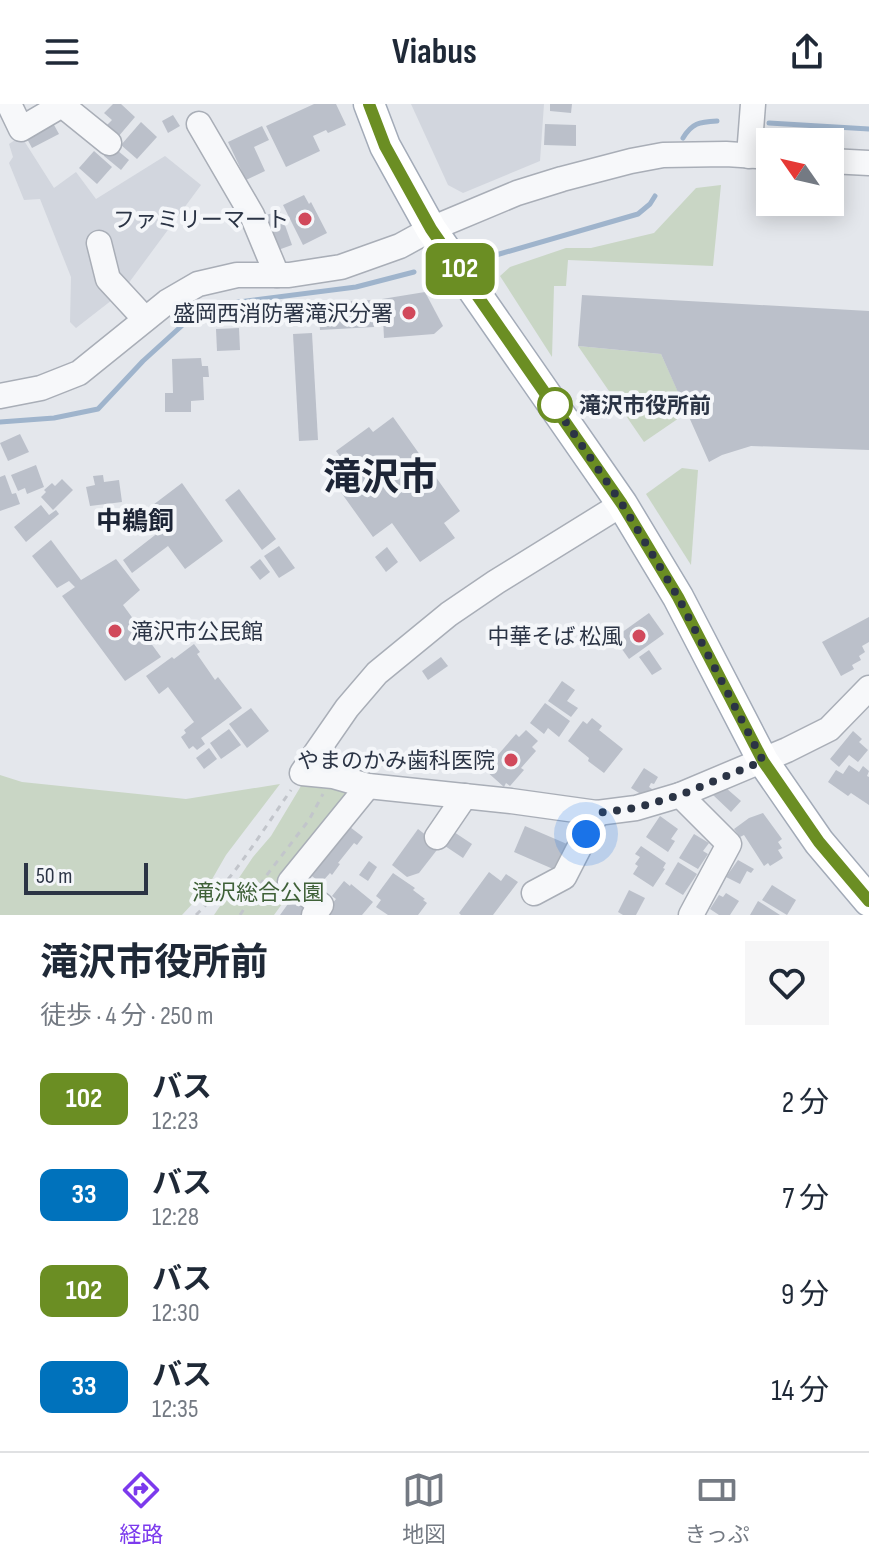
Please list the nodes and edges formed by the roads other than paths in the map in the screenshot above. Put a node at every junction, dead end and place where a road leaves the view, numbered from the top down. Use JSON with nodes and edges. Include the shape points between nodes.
{"nodes":[{"id":1,"x":9,"y":104,"type":"edge"},
{"id":2,"x":369,"y":104,"type":"edge"},
{"id":3,"x":753,"y":104,"type":"edge"},
{"id":4,"x":199,"y":124,"type":"dead end"},
{"id":5,"x":756,"y":130,"type":"edge"},
{"id":6,"x":109,"y":143,"type":"dead end"},
{"id":7,"x":756,"y":156,"type":"edge"},
{"id":8,"x":844,"y":162,"type":"edge"},
{"id":9,"x":869,"y":163,"type":"edge"},
{"id":10,"x":431,"y":229,"type":"junction"},
{"id":11,"x":99,"y":243,"type":"dead end"},
{"id":12,"x":277,"y":275,"type":"junction"},
{"id":13,"x":145,"y":319,"type":"junction"},
{"id":14,"x":0,"y":396,"type":"edge"},
{"id":15,"x":622,"y":504,"type":"junction"},
{"id":16,"x":869,"y":688,"type":"edge"},
{"id":17,"x":763,"y":761,"type":"junction"},
{"id":18,"x":368,"y":786,"type":"junction"},
{"id":19,"x":680,"y":795,"type":"junction"},
{"id":20,"x":465,"y":796,"type":"junction"},
{"id":21,"x":597,"y":813,"type":"junction"},
{"id":22,"x":437,"y":837,"type":"dead end"},
{"id":23,"x":534,"y":893,"type":"dead end"},
{"id":24,"x":864,"y":905,"type":"edge"},
{"id":25,"x":314,"y":915,"type":"edge"},
{"id":26,"x":691,"y":915,"type":"edge"}],
"edges":[{"from":1,"to":6,"type":"street","via":[[21,129],[62,105]]},
{"from":2,"to":10,"type":"main road","via":[[385,146]]},
{"from":3,"to":5,"type":"street"},
{"from":4,"to":12,"type":"street","via":[[252,215]]},
{"from":7,"to":10,"type":"street","via":[[663,155],[631,161],[517,193]]},
{"from":8,"to":9,"type":"street"},
{"from":10,"to":12,"type":"street","via":[[341,267]]},
{"from":10,"to":15,"type":"main road"},
{"from":11,"to":13,"type":"street","via":[[108,279]]},
{"from":12,"to":13,"type":"street","via":[[237,275],[198,284]]},
{"from":13,"to":14,"type":"street","via":[[79,373]]},
{"from":15,"to":17,"type":"main road","via":[[682,605]]},
{"from":15,"to":18,"type":"street","via":[[461,606],[377,673],[302,773]]},
{"from":16,"to":17,"type":"street","via":[[829,729]]},
{"from":17,"to":19,"type":"street"},
{"from":17,"to":24,"type":"main road"},
{"from":18,"to":20,"type":"street"},
{"from":18,"to":25,"type":"street","via":[[290,882],[321,905]]},
{"from":19,"to":21,"type":"street"},
{"from":19,"to":26,"type":"street","via":[[729,844]]},
{"from":20,"to":21,"type":"street"},
{"from":20,"to":22,"type":"street"},
{"from":21,"to":23,"type":"street","via":[[564,877]]}]}
